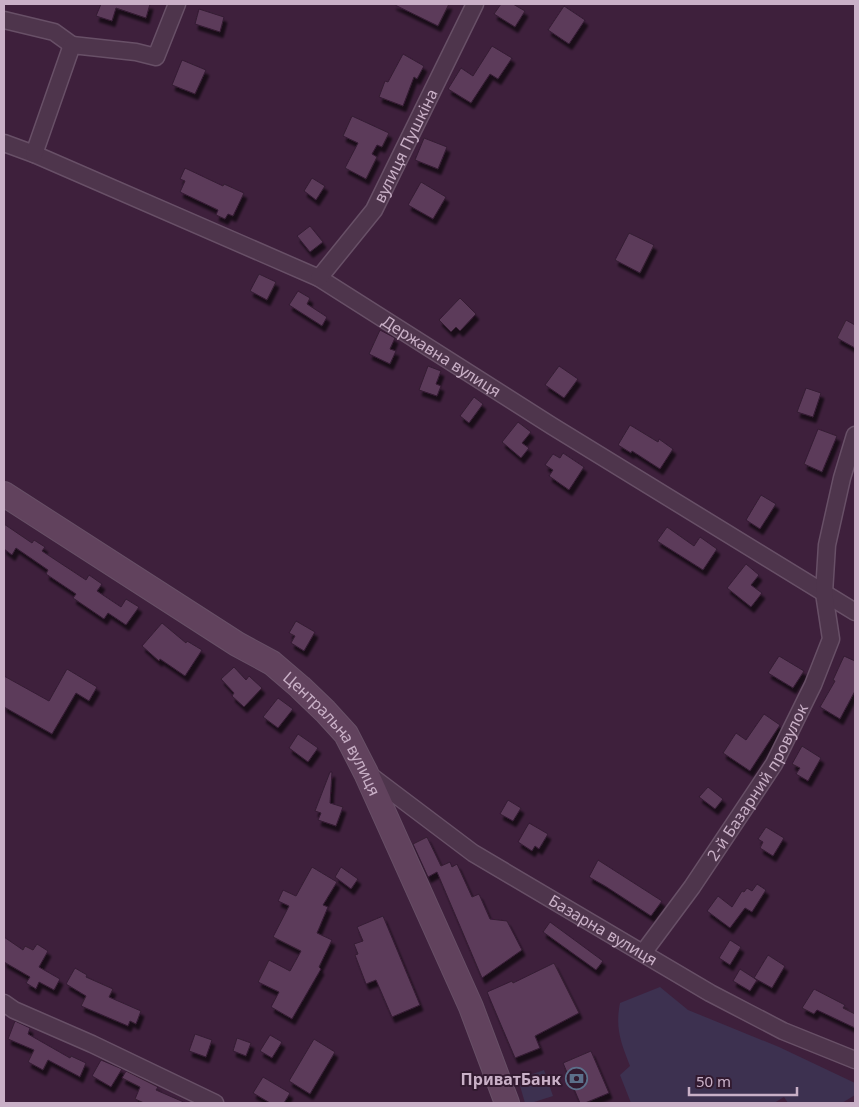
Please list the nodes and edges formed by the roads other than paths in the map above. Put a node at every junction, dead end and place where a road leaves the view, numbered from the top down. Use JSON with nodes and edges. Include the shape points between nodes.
{"nodes":[{"id":1,"x":177,"y":4,"type":"edge"},
{"id":2,"x":475,"y":4,"type":"edge"},
{"id":3,"x":4,"y":20,"type":"edge"},
{"id":4,"x":72,"y":45,"type":"junction"},
{"id":5,"x":4,"y":143,"type":"edge"},
{"id":6,"x":34,"y":154,"type":"junction"},
{"id":7,"x":319,"y":278,"type":"junction"},
{"id":8,"x":855,"y":435,"type":"edge"},
{"id":9,"x":4,"y":494,"type":"edge"},
{"id":10,"x":824,"y":593,"type":"junction"},
{"id":11,"x":855,"y":612,"type":"edge"},
{"id":12,"x":366,"y":772,"type":"junction"},
{"id":13,"x":643,"y":953,"type":"junction"},
{"id":14,"x":4,"y":1003,"type":"edge"},
{"id":15,"x":855,"y":1060,"type":"edge"},
{"id":16,"x":215,"y":1103,"type":"edge"},
{"id":17,"x":507,"y":1103,"type":"edge"}],
"edges":[{"from":1,"to":4,"type":"street","via":[[156,57]]},
{"from":2,"to":7,"type":"street","name":"вулиця Пушкіна","via":[[374,210]]},
{"from":3,"to":4,"type":"street","via":[[54,32]]},
{"from":4,"to":6,"type":"street"},
{"from":5,"to":6,"type":"street","name":"Державна вулиця"},
{"from":6,"to":7,"type":"street","name":"Державна вулиця"},
{"from":7,"to":10,"type":"street","name":"Державна вулиця"},
{"from":8,"to":10,"type":"street","name":"2-й Базарний провулок","via":[[827,545]]},
{"from":9,"to":12,"type":"main road","name":"Центральна вулиця","via":[[237,644],[272,663],[300,686],[346,734]]},
{"from":10,"to":11,"type":"street","name":"Державна вулиця"},
{"from":10,"to":13,"type":"street","name":"2-й Базарний провулок","via":[[831,639],[813,685],[774,764],[692,887]]},
{"from":12,"to":13,"type":"street","name":"Базарна вулиця","via":[[473,853]]},
{"from":12,"to":17,"type":"main road","name":"Центральна вулиця","via":[[471,1007]]},
{"from":13,"to":15,"type":"street","name":"Базарна вулиця","via":[[783,1031]]},
{"from":14,"to":16,"type":"street"}]}
